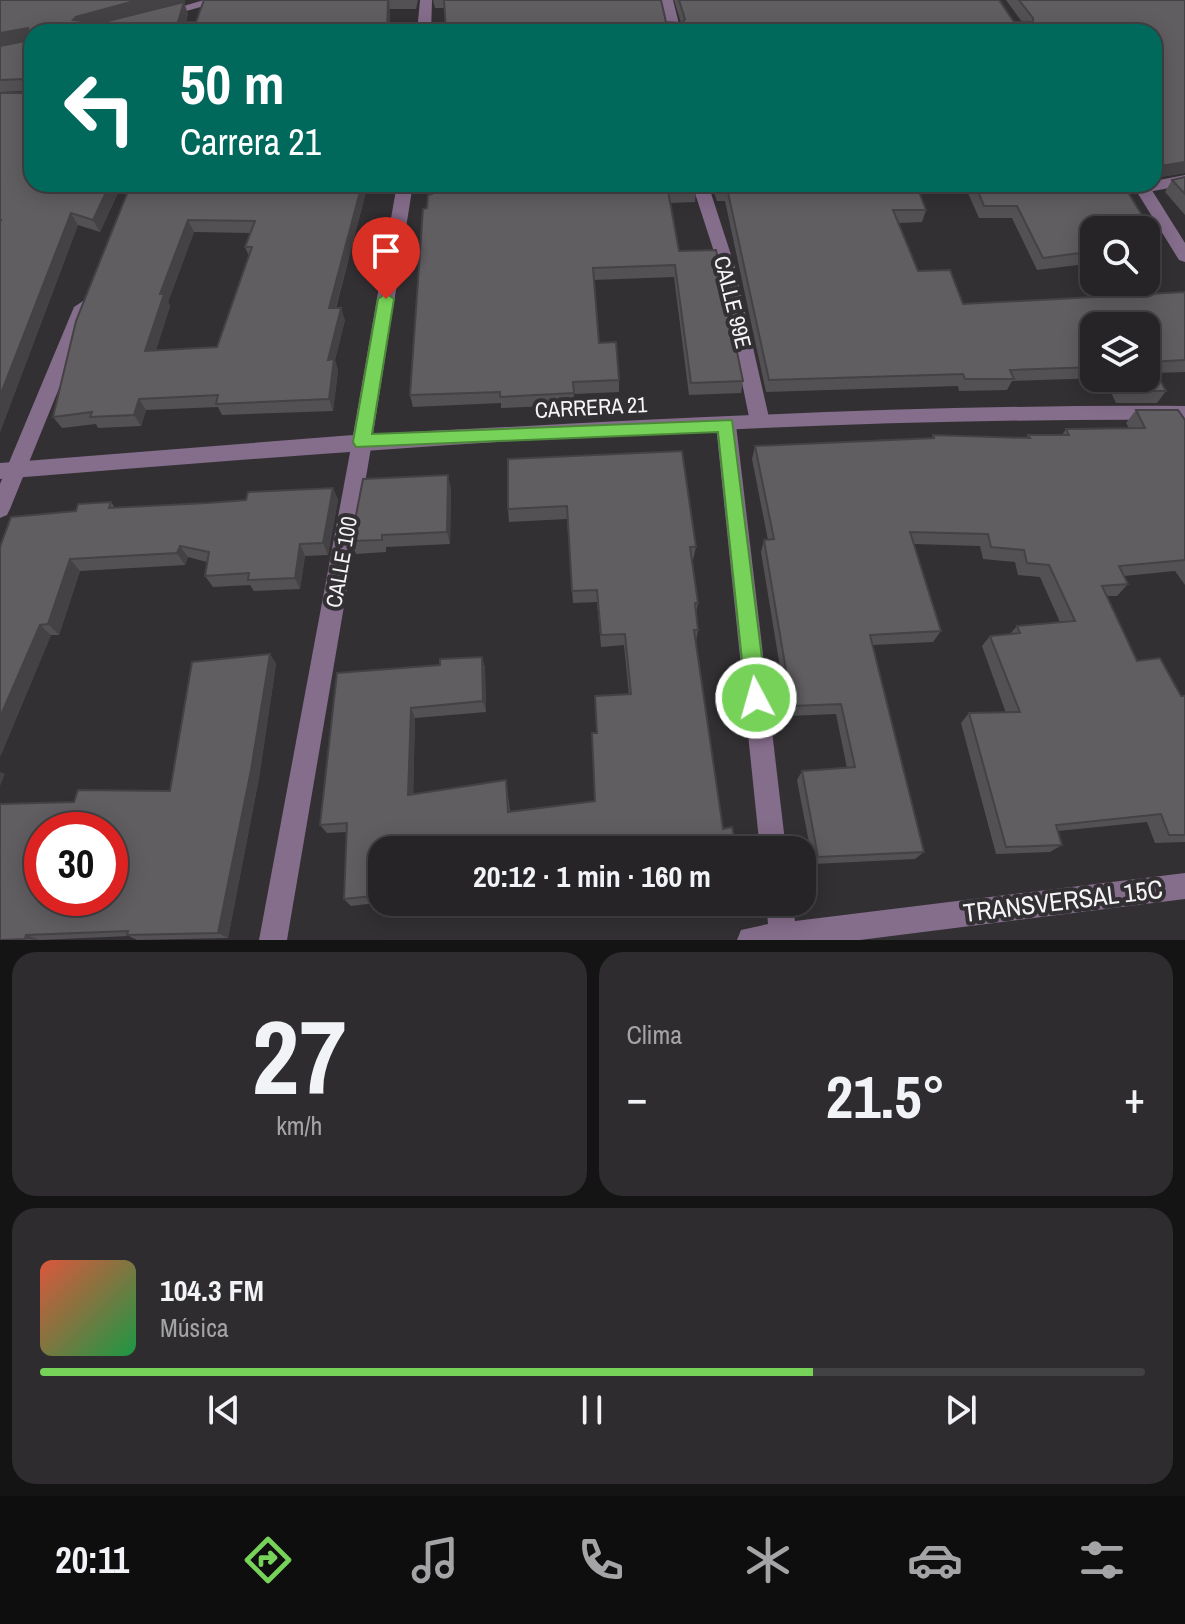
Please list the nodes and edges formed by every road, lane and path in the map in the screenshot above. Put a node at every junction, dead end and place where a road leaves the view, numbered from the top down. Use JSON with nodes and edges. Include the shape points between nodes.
{"nodes":[{"id":1,"x":219,"y":0,"type":"edge"},
{"id":2,"x":426,"y":0,"type":"edge"},
{"id":3,"x":667,"y":0,"type":"edge"},
{"id":4,"x":203,"y":2,"type":"edge"},
{"id":5,"x":146,"y":18,"type":"edge"},
{"id":6,"x":197,"y":18,"type":"edge"},
{"id":7,"x":424,"y":24,"type":"edge"},
{"id":8,"x":672,"y":24,"type":"edge"},
{"id":9,"x":1185,"y":180,"type":"edge"},
{"id":10,"x":1162,"y":183,"type":"edge"},
{"id":11,"x":404,"y":192,"type":"edge"},
{"id":12,"x":703,"y":192,"type":"edge"},
{"id":13,"x":1146,"y":192,"type":"edge"},
{"id":14,"x":1185,"y":256,"type":"edge"},
{"id":15,"x":92,"y":284,"type":"edge"},
{"id":16,"x":1185,"y":413,"type":"edge"},
{"id":17,"x":760,"y":422,"type":"junction"},
{"id":18,"x":726,"y":425,"type":"junction"},
{"id":19,"x":362,"y":442,"type":"junction"},
{"id":20,"x":9,"y":470,"type":"edge"},
{"id":21,"x":0,"y":509,"type":"edge"},
{"id":22,"x":771,"y":836,"type":"edge"},
{"id":23,"x":1185,"y":886,"type":"edge"},
{"id":24,"x":781,"y":916,"type":"edge"},
{"id":25,"x":783,"y":938,"type":"edge"},
{"id":26,"x":273,"y":940,"type":"edge"},
{"id":27,"x":751,"y":940,"type":"edge"}],
"edges":[{"from":1,"to":4,"type":"street"},
{"from":2,"to":7,"type":"street"},
{"from":3,"to":8,"type":"street"},
{"from":4,"to":5,"type":"street"},
{"from":4,"to":6,"type":"street"},
{"from":9,"to":10,"type":"street"},
{"from":11,"to":19,"type":"street","name":"CALLE 100"},
{"from":12,"to":17,"type":"street","name":"CALLE 99E","via":[[726,264]]},
{"from":13,"to":14,"type":"street"},
{"from":15,"to":20,"type":"street"},
{"from":16,"to":17,"type":"street","name":"CARRERA 21"},
{"from":17,"to":18,"type":"street","name":"CARRERA 21"},
{"from":18,"to":19,"type":"street","name":"CARRERA 21"},
{"from":18,"to":22,"type":"street"},
{"from":19,"to":20,"type":"street","name":"CARRERA 21"},
{"from":19,"to":26,"type":"street","name":"CALLE 100"},
{"from":20,"to":21,"type":"street"},
{"from":23,"to":25,"type":"street","name":"TRANSVERSAL 15C"},
{"from":24,"to":25,"type":"street"},
{"from":25,"to":27,"type":"street","name":"TRANSVERSAL 15C"}]}
